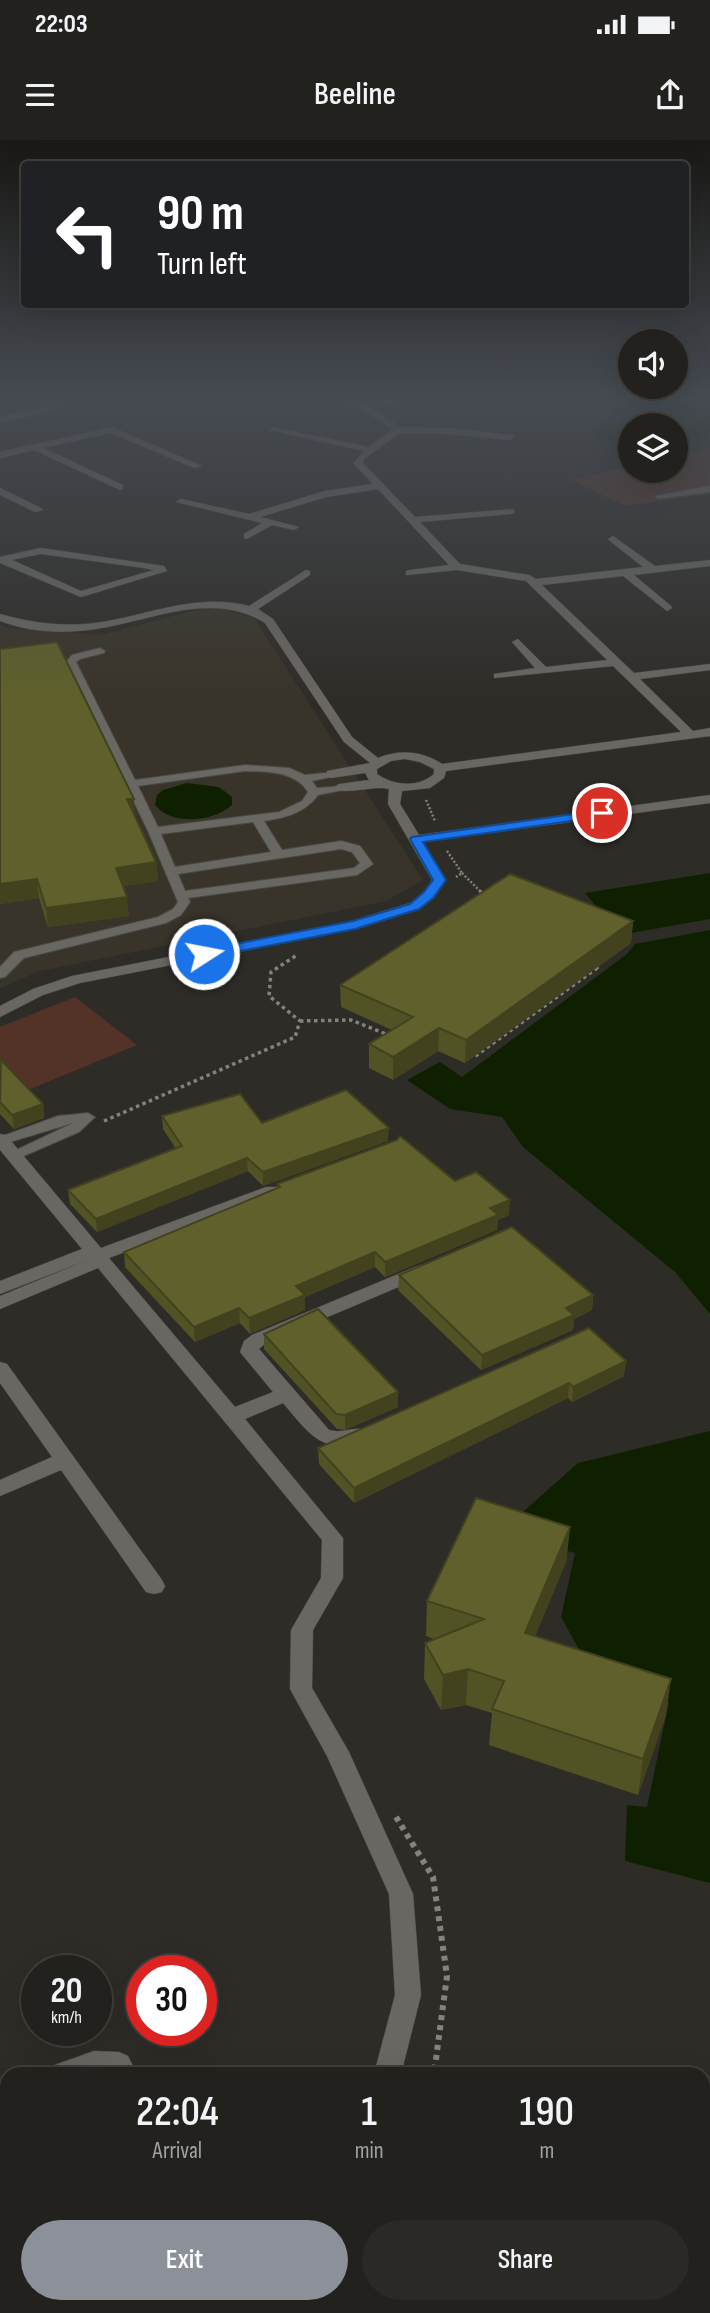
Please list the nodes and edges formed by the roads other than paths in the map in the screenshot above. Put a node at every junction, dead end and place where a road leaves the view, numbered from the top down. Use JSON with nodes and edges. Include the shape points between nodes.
{"nodes":[{"id":1,"x":13,"y":497,"type":"edge"},
{"id":2,"x":315,"y":497,"type":"edge"},
{"id":3,"x":392,"y":497,"type":"edge"},
{"id":4,"x":181,"y":502,"type":"dead end"},
{"id":5,"x":38,"y":510,"type":"dead end"},
{"id":6,"x":511,"y":511,"type":"dead end"},
{"id":7,"x":249,"y":517,"type":"junction"},
{"id":8,"x":413,"y":520,"type":"junction"},
{"id":9,"x":270,"y":522,"type":"junction"},
{"id":10,"x":294,"y":527,"type":"dead end"},
{"id":11,"x":247,"y":537,"type":"dead end"},
{"id":12,"x":613,"y":540,"type":"dead end"},
{"id":13,"x":1,"y":560,"type":"edge"},
{"id":14,"x":710,"y":563,"type":"edge"},
{"id":15,"x":457,"y":567,"type":"junction"},
{"id":16,"x":653,"y":570,"type":"junction"},
{"id":17,"x":306,"y":573,"type":"dead end"},
{"id":18,"x":410,"y":573,"type":"dead end"},
{"id":19,"x":626,"y":573,"type":"junction"},
{"id":20,"x":533,"y":583,"type":"junction"},
{"id":21,"x":667,"y":608,"type":"dead end"},
{"id":22,"x":250,"y":610,"type":"junction"},
{"id":23,"x":0,"y":617,"type":"edge"},
{"id":24,"x":518,"y":642,"type":"dead end"},
{"id":25,"x":100,"y":650,"type":"dead end"},
{"id":26,"x":615,"y":662,"type":"junction"},
{"id":27,"x":710,"y":667,"type":"edge"},
{"id":28,"x":543,"y":670,"type":"junction"},
{"id":29,"x":498,"y":676,"type":"dead end"},
{"id":30,"x":630,"y":677,"type":"junction"},
{"id":31,"x":710,"y":732,"type":"edge"},
{"id":32,"x":691,"y":735,"type":"junction"},
{"id":33,"x":374,"y":765,"type":"junction"},
{"id":34,"x":440,"y":768,"type":"junction"},
{"id":35,"x":331,"y":774,"type":"joint"},
{"id":36,"x":304,"y":779,"type":"junction"},
{"id":37,"x":380,"y":782,"type":"junction"},
{"id":38,"x":132,"y":784,"type":"junction"},
{"id":39,"x":396,"y":787,"type":"junction"},
{"id":40,"x":339,"y":788,"type":"joint"},
{"id":41,"x":314,"y":792,"type":"junction"},
{"id":42,"x":710,"y":799,"type":"edge"},
{"id":43,"x":256,"y":818,"type":"junction"},
{"id":44,"x":154,"y":831,"type":"junction"},
{"id":45,"x":416,"y":839,"type":"junction"},
{"id":46,"x":278,"y":855,"type":"junction"},
{"id":47,"x":171,"y":871,"type":"junction"},
{"id":48,"x":181,"y":894,"type":"junction"},
{"id":49,"x":0,"y":974,"type":"edge"},
{"id":50,"x":0,"y":1012,"type":"edge"},
{"id":51,"x":5,"y":1145,"type":"edge"},
{"id":52,"x":288,"y":1185,"type":"edge"},
{"id":53,"x":96,"y":1256,"type":"junction"},
{"id":54,"x":439,"y":1263,"type":"edge"},
{"id":55,"x":0,"y":1288,"type":"edge"},
{"id":56,"x":0,"y":1303,"type":"edge"},
{"id":57,"x":0,"y":1369,"type":"edge"},
{"id":58,"x":285,"y":1394,"type":"junction"},
{"id":59,"x":231,"y":1417,"type":"junction"},
{"id":60,"x":372,"y":1429,"type":"edge"},
{"id":61,"x":64,"y":1460,"type":"junction"},
{"id":62,"x":0,"y":1489,"type":"edge"},
{"id":63,"x":154,"y":1586,"type":"dead end"},
{"id":64,"x":85,"y":2067,"type":"edge"},
{"id":65,"x":119,"y":2067,"type":"edge"},
{"id":66,"x":389,"y":2067,"type":"edge"}],
"edges":[{"from":1,"to":5,"type":"street"},
{"from":2,"to":7,"type":"street"},
{"from":3,"to":8,"type":"street"},
{"from":4,"to":7,"type":"street"},
{"from":6,"to":8,"type":"street"},
{"from":7,"to":9,"type":"street"},
{"from":8,"to":15,"type":"street"},
{"from":9,"to":10,"type":"street"},
{"from":9,"to":11,"type":"street"},
{"from":12,"to":16,"type":"street"},
{"from":13,"to":13,"type":"street","via":[[41,551],[162,571],[81,594]]},
{"from":14,"to":16,"type":"street"},
{"from":15,"to":18,"type":"street"},
{"from":15,"to":20,"type":"street","via":[[529,578]]},
{"from":16,"to":19,"type":"street"},
{"from":17,"to":22,"type":"street"},
{"from":19,"to":20,"type":"street"},
{"from":19,"to":21,"type":"street"},
{"from":20,"to":26,"type":"street"},
{"from":22,"to":23,"type":"street","via":[[194,605],[87,627],[26,624]]},
{"from":22,"to":33,"type":"street","via":[[269,621],[348,739]]},
{"from":24,"to":28,"type":"street"},
{"from":25,"to":38,"type":"lane","via":[[71,662]]},
{"from":26,"to":28,"type":"street"},
{"from":26,"to":30,"type":"street"},
{"from":27,"to":30,"type":"street"},
{"from":28,"to":29,"type":"street"},
{"from":30,"to":32,"type":"street"},
{"from":31,"to":32,"type":"street"},
{"from":32,"to":34,"type":"street"},
{"from":33,"to":34,"type":"street","via":[[405,756],[422,758]]},
{"from":33,"to":35,"type":"street"},
{"from":33,"to":37,"type":"street","via":[[371,775]]},
{"from":34,"to":39,"type":"street","via":[[440,775],[429,783]]},
{"from":35,"to":36,"type":"lane"},
{"from":36,"to":38,"type":"lane","via":[[270,768],[243,767]]},
{"from":36,"to":41,"type":"lane"},
{"from":37,"to":39,"type":"street"},
{"from":37,"to":40,"type":"street"},
{"from":38,"to":44,"type":"lane"},
{"from":39,"to":45,"type":"street","via":[[394,804]]},
{"from":40,"to":41,"type":"lane"},
{"from":41,"to":43,"type":"lane","via":[[306,803],[282,815]]},
{"from":42,"to":45,"type":"street"},
{"from":43,"to":44,"type":"lane"},
{"from":43,"to":46,"type":"lane"},
{"from":44,"to":47,"type":"lane"},
{"from":45,"to":50,"type":"street","via":[[439,880],[415,906],[355,925],[77,979]]},
{"from":46,"to":47,"type":"lane"},
{"from":46,"to":48,"type":"lane","via":[[348,845],[367,864],[357,871]]},
{"from":47,"to":48,"type":"lane"},
{"from":48,"to":49,"type":"lane","via":[[184,902],[177,912],[162,920],[19,955]]},
{"from":51,"to":53,"type":"street"},
{"from":52,"to":53,"type":"street"},
{"from":53,"to":55,"type":"street"},
{"from":53,"to":56,"type":"street"},
{"from":53,"to":59,"type":"street"},
{"from":54,"to":58,"type":"street","via":[[259,1339],[249,1352]]},
{"from":57,"to":61,"type":"street"},
{"from":58,"to":59,"type":"street"},
{"from":58,"to":60,"type":"street","via":[[322,1435],[333,1440],[347,1440]]},
{"from":59,"to":66,"type":"street","via":[[333,1538],[332,1578],[302,1630],[301,1689],[337,1752],[401,1894],[408,1995]]},
{"from":61,"to":62,"type":"street"},
{"from":61,"to":63,"type":"street"},
{"from":64,"to":65,"type":"street"}]}
